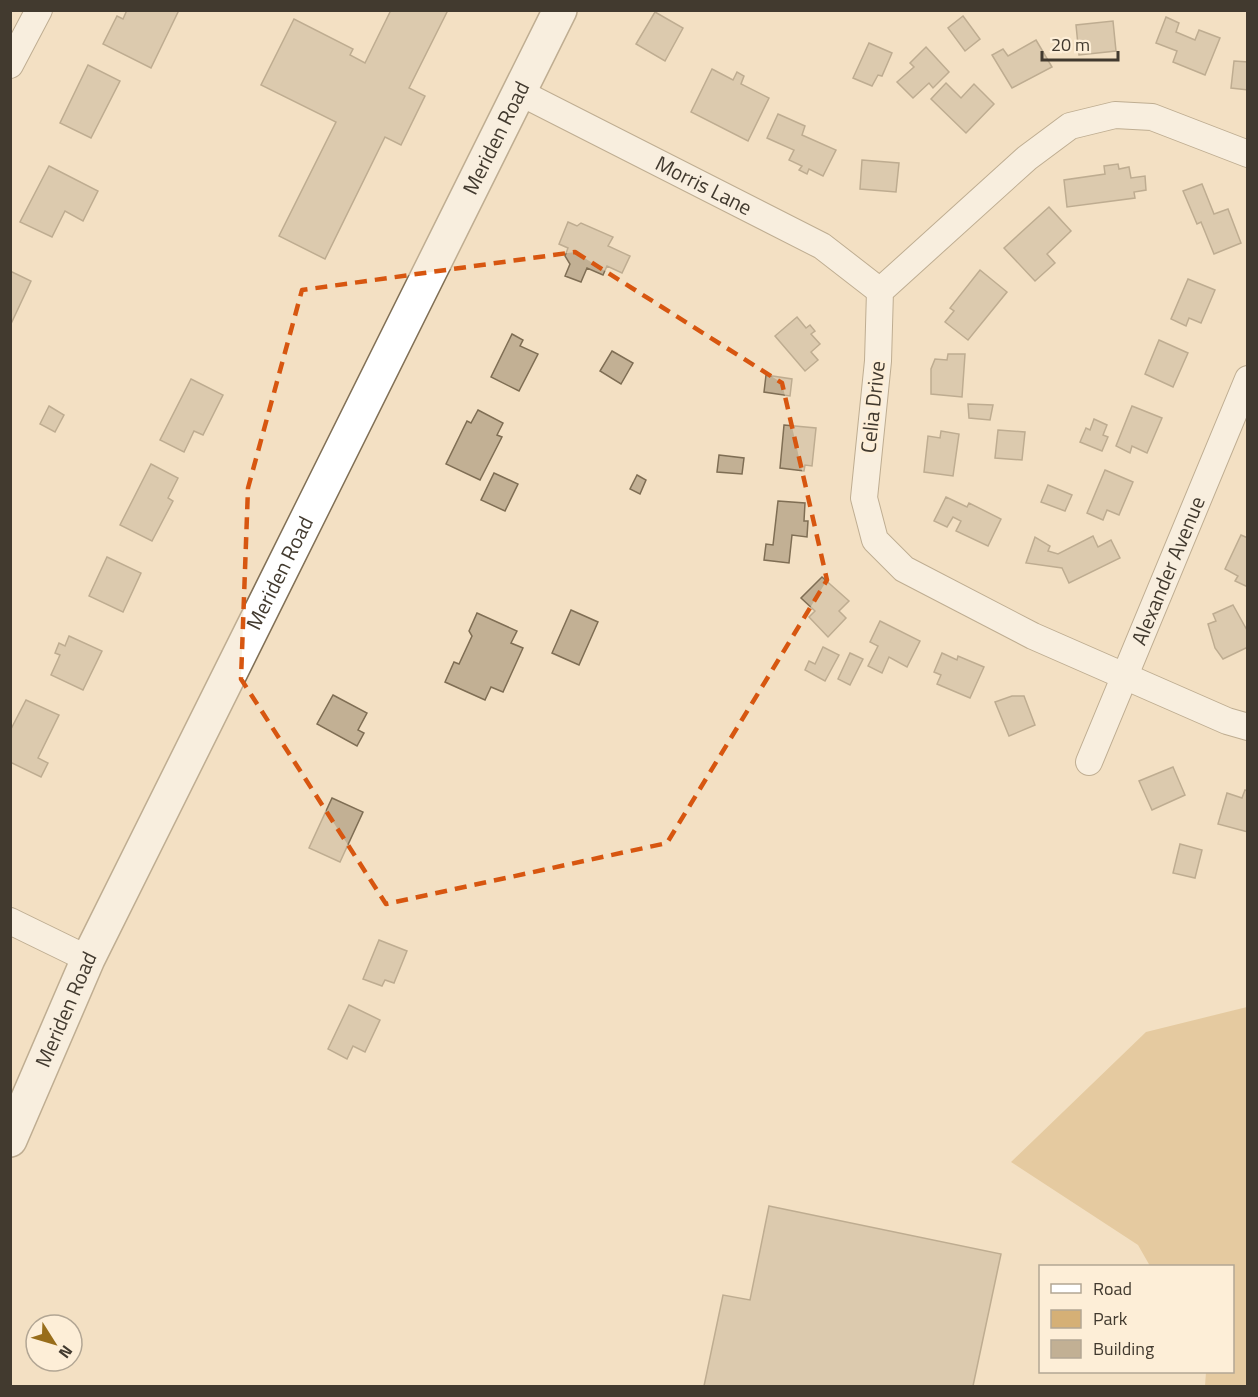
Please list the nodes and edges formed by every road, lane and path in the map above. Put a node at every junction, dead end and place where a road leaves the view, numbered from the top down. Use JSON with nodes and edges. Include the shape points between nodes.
{"nodes":[{"id":1,"x":39,"y":10,"type":"edge"},
{"id":2,"x":560,"y":10,"type":"edge"},
{"id":3,"x":10,"y":65,"type":"edge"},
{"id":4,"x":519,"y":92,"type":"junction"},
{"id":5,"x":1248,"y":154,"type":"edge"},
{"id":6,"x":880,"y":291,"type":"junction"},
{"id":7,"x":1248,"y":380,"type":"edge"},
{"id":8,"x":1125,"y":676,"type":"junction"},
{"id":9,"x":1248,"y":727,"type":"edge"},
{"id":10,"x":1089,"y":762,"type":"dead end"},
{"id":11,"x":10,"y":921,"type":"edge"},
{"id":12,"x":88,"y":959,"type":"junction"},
{"id":13,"x":10,"y":1140,"type":"edge"}],
"edges":[{"from":1,"to":3,"type":"street"},
{"from":2,"to":4,"type":"main road","name":"Meriden Road"},
{"from":4,"to":6,"type":"street","name":"Morris Lane","via":[[822,246]]},
{"from":4,"to":12,"type":"main road","name":"Meriden Road"},
{"from":5,"to":6,"type":"street","via":[[1152,117],[1115,115],[1070,126],[1028,158]]},
{"from":6,"to":8,"type":"street","name":"Celia Drive","via":[[878,361],[864,498],[875,540],[904,569],[1033,636]]},
{"from":7,"to":8,"type":"street","name":"Alexander Avenue"},
{"from":8,"to":9,"type":"street","name":"Celia Drive"},
{"from":8,"to":10,"type":"street","name":"Alexander Avenue"},
{"from":11,"to":12,"type":"street"},
{"from":12,"to":13,"type":"main road","name":"Meriden Road"}]}
